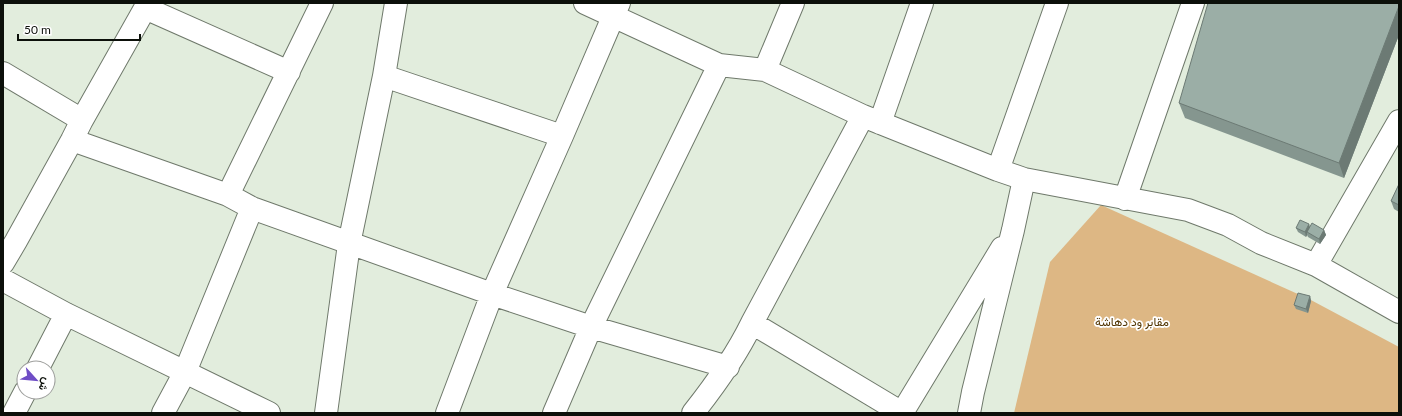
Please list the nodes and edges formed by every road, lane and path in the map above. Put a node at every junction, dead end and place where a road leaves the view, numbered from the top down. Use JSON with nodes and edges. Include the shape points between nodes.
{"nodes":[{"id":1,"x":322,"y":3,"type":"edge"},
{"id":2,"x":396,"y":3,"type":"edge"},
{"id":3,"x":585,"y":3,"type":"edge"},
{"id":4,"x":793,"y":3,"type":"edge"},
{"id":5,"x":922,"y":3,"type":"edge"},
{"id":6,"x":1057,"y":3,"type":"edge"},
{"id":7,"x":1193,"y":3,"type":"edge"},
{"id":8,"x":147,"y":6,"type":"edge"},
{"id":9,"x":616,"y":9,"type":"edge"},
{"id":10,"x":719,"y":64,"type":"junction"},
{"id":11,"x":764,"y":70,"type":"junction"},
{"id":12,"x":288,"y":72,"type":"junction"},
{"id":13,"x":3,"y":73,"type":"edge"},
{"id":14,"x":384,"y":76,"type":"junction"},
{"id":15,"x":871,"y":119,"type":"junction"},
{"id":16,"x":82,"y":120,"type":"junction"},
{"id":17,"x":1399,"y":121,"type":"edge"},
{"id":18,"x":562,"y":136,"type":"junction"},
{"id":19,"x":72,"y":140,"type":"junction"},
{"id":20,"x":998,"y":170,"type":"junction"},
{"id":21,"x":1024,"y":179,"type":"junction"},
{"id":22,"x":228,"y":195,"type":"junction"},
{"id":23,"x":1125,"y":199,"type":"junction"},
{"id":24,"x":252,"y":208,"type":"junction"},
{"id":25,"x":1013,"y":230,"type":"junction"},
{"id":26,"x":10,"y":238,"type":"edge"},
{"id":27,"x":349,"y":244,"type":"junction"},
{"id":28,"x":3,"y":262,"type":"edge"},
{"id":29,"x":1316,"y":265,"type":"junction"},
{"id":30,"x":3,"y":280,"type":"edge"},
{"id":31,"x":492,"y":294,"type":"junction"},
{"id":32,"x":1399,"y":312,"type":"edge"},
{"id":33,"x":66,"y":314,"type":"junction"},
{"id":34,"x":752,"y":323,"type":"junction"},
{"id":35,"x":591,"y":327,"type":"junction"},
{"id":36,"x":42,"y":360,"type":"edge"},
{"id":37,"x":728,"y":367,"type":"junction"},
{"id":38,"x":185,"y":372,"type":"junction"},
{"id":39,"x":21,"y":400,"type":"edge"},
{"id":40,"x":14,"y":413,"type":"edge"},
{"id":41,"x":163,"y":413,"type":"edge"},
{"id":42,"x":269,"y":413,"type":"edge"},
{"id":43,"x":326,"y":413,"type":"edge"},
{"id":44,"x":448,"y":413,"type":"edge"},
{"id":45,"x":554,"y":413,"type":"edge"},
{"id":46,"x":693,"y":413,"type":"edge"},
{"id":47,"x":902,"y":413,"type":"edge"},
{"id":48,"x":969,"y":413,"type":"edge"}],
"edges":[{"from":1,"to":12,"type":"street"},
{"from":2,"to":14,"type":"street"},
{"from":3,"to":9,"type":"street"},
{"from":4,"to":11,"type":"street"},
{"from":5,"to":15,"type":"street"},
{"from":6,"to":20,"type":"street"},
{"from":7,"to":23,"type":"street"},
{"from":8,"to":12,"type":"street"},
{"from":8,"to":16,"type":"street"},
{"from":9,"to":10,"type":"street"},
{"from":9,"to":18,"type":"street"},
{"from":10,"to":11,"type":"street"},
{"from":10,"to":35,"type":"street"},
{"from":11,"to":15,"type":"street"},
{"from":12,"to":22,"type":"street"},
{"from":13,"to":16,"type":"street"},
{"from":14,"to":18,"type":"street"},
{"from":14,"to":27,"type":"street"},
{"from":15,"to":20,"type":"street"},
{"from":15,"to":34,"type":"street"},
{"from":16,"to":19,"type":"street"},
{"from":17,"to":29,"type":"street"},
{"from":18,"to":31,"type":"street"},
{"from":19,"to":22,"type":"street"},
{"from":19,"to":26,"type":"street"},
{"from":20,"to":21,"type":"street"},
{"from":21,"to":23,"type":"street"},
{"from":21,"to":25,"type":"street"},
{"from":22,"to":24,"type":"street"},
{"from":23,"to":29,"type":"street","via":[[1188,210],[1228,225]]},
{"from":24,"to":27,"type":"street"},
{"from":24,"to":38,"type":"street"},
{"from":25,"to":47,"type":"street"},
{"from":25,"to":48,"type":"street"},
{"from":26,"to":28,"type":"street"},
{"from":27,"to":31,"type":"street"},
{"from":27,"to":43,"type":"street"},
{"from":29,"to":32,"type":"street"},
{"from":30,"to":33,"type":"street"},
{"from":31,"to":35,"type":"street"},
{"from":31,"to":44,"type":"street"},
{"from":33,"to":36,"type":"street"},
{"from":33,"to":38,"type":"street"},
{"from":34,"to":37,"type":"street"},
{"from":34,"to":47,"type":"street"},
{"from":35,"to":37,"type":"street"},
{"from":35,"to":45,"type":"street"},
{"from":37,"to":46,"type":"street"},
{"from":38,"to":41,"type":"street"},
{"from":38,"to":42,"type":"street"},
{"from":39,"to":40,"type":"street"}]}
